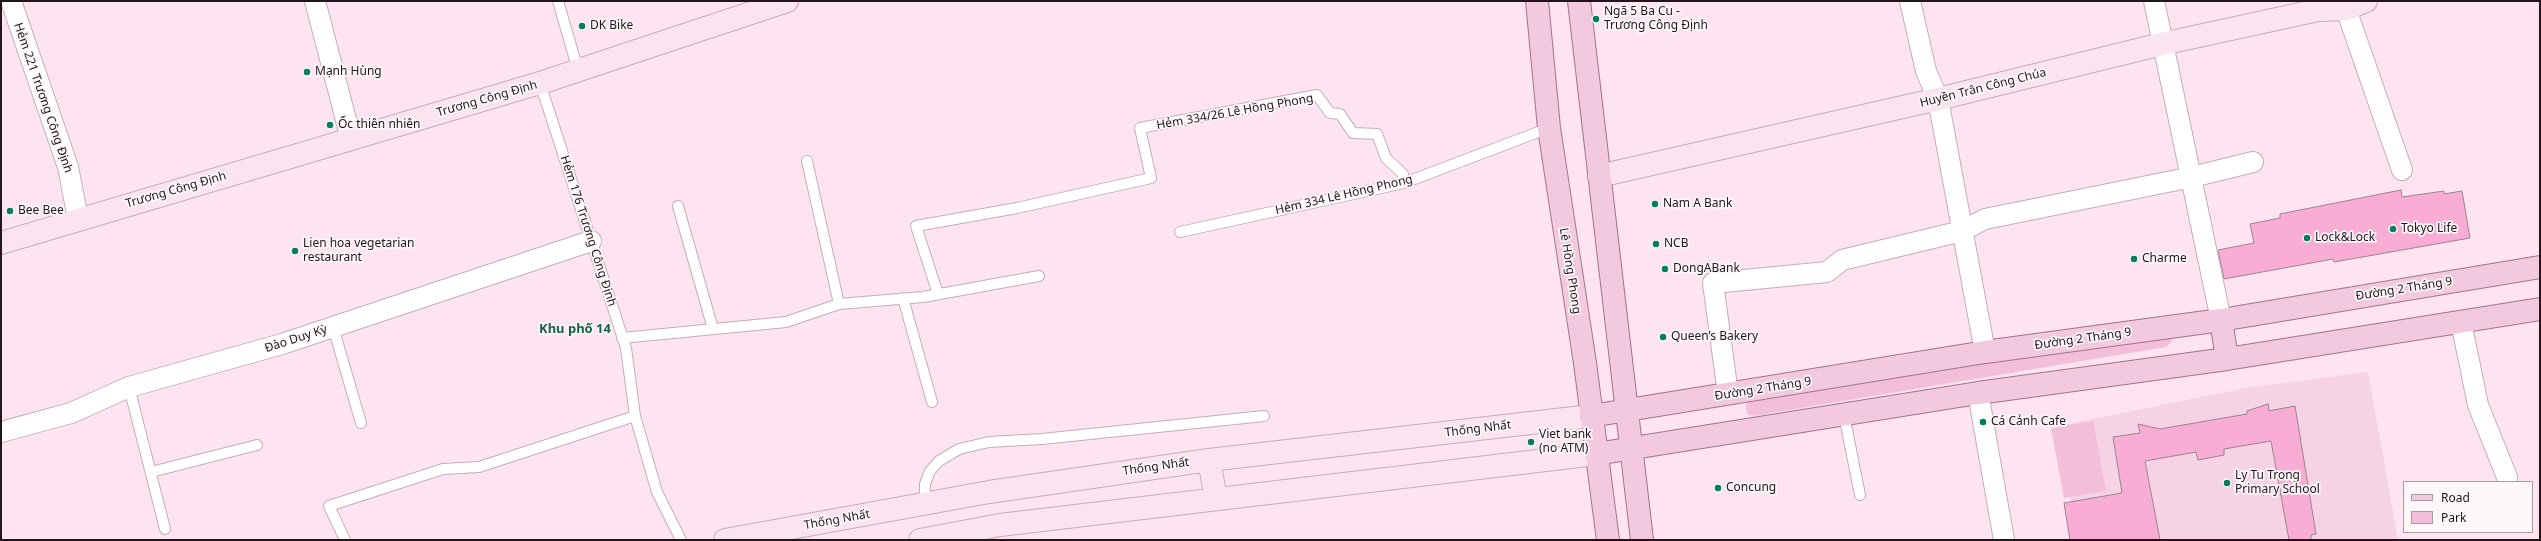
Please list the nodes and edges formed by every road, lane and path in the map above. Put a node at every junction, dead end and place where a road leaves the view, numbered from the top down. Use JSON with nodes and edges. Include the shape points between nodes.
{"nodes":[{"id":1,"x":11,"y":1,"type":"edge"},
{"id":2,"x":315,"y":1,"type":"edge"},
{"id":3,"x":558,"y":1,"type":"edge"},
{"id":4,"x":787,"y":1,"type":"edge"},
{"id":5,"x":1537,"y":1,"type":"edge"},
{"id":6,"x":1579,"y":1,"type":"edge"},
{"id":7,"x":1910,"y":1,"type":"edge"},
{"id":8,"x":2154,"y":1,"type":"edge"},
{"id":9,"x":2366,"y":1,"type":"edge"},
{"id":10,"x":2317,"y":6,"type":"edge"},
{"id":11,"x":2346,"y":9,"type":"junction"},
{"id":12,"x":2162,"y":44,"type":"junction"},
{"id":13,"x":578,"y":70,"type":"junction"},
{"id":14,"x":540,"y":83,"type":"junction"},
{"id":15,"x":1938,"y":99,"type":"junction"},
{"id":16,"x":1549,"y":128,"type":"junction"},
{"id":17,"x":351,"y":139,"type":"junction"},
{"id":18,"x":807,"y":161,"type":"dead end"},
{"id":19,"x":2253,"y":162,"type":"dead end"},
{"id":20,"x":2402,"y":170,"type":"dead end"},
{"id":21,"x":1599,"y":176,"type":"junction"},
{"id":22,"x":2192,"y":177,"type":"junction"},
{"id":23,"x":1404,"y":183,"type":"junction"},
{"id":24,"x":678,"y":206,"type":"dead end"},
{"id":25,"x":78,"y":219,"type":"junction"},
{"id":26,"x":1962,"y":231,"type":"junction"},
{"id":27,"x":1180,"y":232,"type":"dead end"},
{"id":28,"x":591,"y":241,"type":"junction"},
{"id":29,"x":1,"y":243,"type":"edge"},
{"id":30,"x":2540,"y":267,"type":"edge"},
{"id":31,"x":1040,"y":276,"type":"dead end"},
{"id":32,"x":938,"y":294,"type":"junction"},
{"id":33,"x":903,"y":298,"type":"junction"},
{"id":34,"x":839,"y":304,"type":"junction"},
{"id":35,"x":2540,"y":309,"type":"edge"},
{"id":36,"x":2221,"y":320,"type":"junction"},
{"id":37,"x":2461,"y":322,"type":"junction"},
{"id":38,"x":333,"y":327,"type":"junction"},
{"id":39,"x":713,"y":329,"type":"junction"},
{"id":40,"x":622,"y":338,"type":"junction"},
{"id":41,"x":1984,"y":352,"type":"junction"},
{"id":42,"x":2228,"y":359,"type":"junction"},
{"id":43,"x":129,"y":386,"type":"junction"},
{"id":44,"x":1978,"y":393,"type":"junction"},
{"id":45,"x":1728,"y":394,"type":"junction"},
{"id":46,"x":932,"y":402,"type":"dead end"},
{"id":47,"x":1627,"y":410,"type":"junction"},
{"id":48,"x":1844,"y":415,"type":"junction"},
{"id":49,"x":634,"y":416,"type":"junction"},
{"id":50,"x":1264,"y":416,"type":"dead end"},
{"id":51,"x":1591,"y":416,"type":"junction"},
{"id":52,"x":361,"y":423,"type":"dead end"},
{"id":53,"x":1,"y":432,"type":"edge"},
{"id":54,"x":257,"y":445,"type":"dead end"},
{"id":55,"x":1631,"y":448,"type":"junction"},
{"id":56,"x":1596,"y":454,"type":"junction"},
{"id":57,"x":1209,"y":460,"type":"junction"},
{"id":58,"x":151,"y":472,"type":"junction"},
{"id":59,"x":2507,"y":477,"type":"dead end"},
{"id":60,"x":1860,"y":495,"type":"dead end"},
{"id":61,"x":1216,"y":499,"type":"junction"},
{"id":62,"x":925,"y":503,"type":"junction"},
{"id":63,"x":165,"y":529,"type":"dead end"},
{"id":64,"x":927,"y":539,"type":"edge"},
{"id":65,"x":345,"y":540,"type":"edge"},
{"id":66,"x":681,"y":540,"type":"edge"},
{"id":67,"x":725,"y":540,"type":"edge"},
{"id":68,"x":1608,"y":540,"type":"edge"},
{"id":69,"x":1642,"y":540,"type":"edge"},
{"id":70,"x":2004,"y":540,"type":"edge"}],
"edges":[{"from":1,"to":25,"type":"street","name":"Hẻm 221 Trương Công Định","via":[[68,167]]},
{"from":2,"to":17,"type":"street"},
{"from":3,"to":13,"type":"lane"},
{"from":4,"to":13,"type":"main road","name":"Trương Công Định"},
{"from":5,"to":16,"type":"main road","name":"Lê Hồng Phong"},
{"from":6,"to":21,"type":"main road"},
{"from":7,"to":15,"type":"street","via":[[1926,71]]},
{"from":8,"to":12,"type":"street"},
{"from":9,"to":11,"type":"main road","name":"Huyền Trân Công Chúa"},
{"from":10,"to":11,"type":"main road","name":"Huyền Trân Công Chúa"},
{"from":10,"to":12,"type":"main road","name":"Huyền Trân Công Chúa"},
{"from":11,"to":20,"type":"street"},
{"from":12,"to":15,"type":"main road","name":"Huyền Trân Công Chúa"},
{"from":12,"to":22,"type":"street"},
{"from":13,"to":14,"type":"main road","name":"Trương Công Định"},
{"from":14,"to":17,"type":"main road","name":"Trương Công Định"},
{"from":14,"to":28,"type":"lane","name":"Hẻm 176 Trương Công Định"},
{"from":15,"to":21,"type":"main road","name":"Huyền Trân Công Chúa"},
{"from":15,"to":26,"type":"street"},
{"from":16,"to":23,"type":"lane","name":"Hẻm 334 Lê Hồng Phong"},
{"from":16,"to":51,"type":"main road","name":"Lê Hồng Phong"},
{"from":17,"to":25,"type":"main road","name":"Trương Công Định"},
{"from":18,"to":34,"type":"lane"},
{"from":19,"to":22,"type":"street"},
{"from":21,"to":47,"type":"main road"},
{"from":22,"to":26,"type":"street","via":[[1985,219]]},
{"from":22,"to":36,"type":"street"},
{"from":23,"to":27,"type":"lane","name":"Hẻm 334 Lê Hồng Phong"},
{"from":23,"to":32,"type":"lane","name":"Hẻm 334/26 Lê Hồng Phong","via":[[1403,174],[1386,158],[1377,134],[1353,133],[1340,114],[1330,113],[1316,95],[1140,128],[1151,178],[1017,208],[916,226]]},
{"from":24,"to":39,"type":"lane"},
{"from":25,"to":29,"type":"main road","name":"Trương Công Định"},
{"from":26,"to":41,"type":"street"},
{"from":26,"to":45,"type":"street","via":[[1842,260],[1827,272],[1713,283]]},
{"from":28,"to":38,"type":"street","name":"Đào Duy Kỳ"},
{"from":28,"to":40,"type":"lane","name":"Hẻm 176 Trương Công Định"},
{"from":30,"to":36,"type":"main road","name":"Đường 2 Tháng 9"},
{"from":31,"to":32,"type":"lane"},
{"from":32,"to":33,"type":"lane"},
{"from":33,"to":34,"type":"lane"},
{"from":33,"to":46,"type":"lane"},
{"from":34,"to":39,"type":"lane","via":[[786,322]]},
{"from":35,"to":37,"type":"main road"},
{"from":36,"to":41,"type":"main road","name":"Đường 2 Tháng 9"},
{"from":36,"to":42,"type":"main road"},
{"from":37,"to":42,"type":"main road"},
{"from":37,"to":59,"type":"street","via":[[2478,405]]},
{"from":38,"to":43,"type":"street","name":"Đào Duy Kỳ","via":[[282,344]]},
{"from":38,"to":52,"type":"lane"},
{"from":39,"to":40,"type":"lane"},
{"from":40,"to":49,"type":"lane","name":"Hẻm 176 Trương Công Định","via":[[632,386]]},
{"from":41,"to":45,"type":"main road","name":"Đường 2 Tháng 9"},
{"from":42,"to":44,"type":"main road"},
{"from":43,"to":53,"type":"street","name":"Đào Duy Kỳ","via":[[71,413]]},
{"from":43,"to":58,"type":"lane"},
{"from":44,"to":48,"type":"main road"},
{"from":44,"to":70,"type":"street"},
{"from":45,"to":47,"type":"main road","name":"Đường 2 Tháng 9"},
{"from":47,"to":51,"type":"main road","name":"Đường 2 Tháng 9"},
{"from":47,"to":55,"type":"main road"},
{"from":48,"to":55,"type":"main road"},
{"from":48,"to":60,"type":"lane"},
{"from":49,"to":65,"type":"lane","via":[[479,467],[443,469],[329,506]]},
{"from":49,"to":66,"type":"lane","name":"Hẻm 176 Trương Công Định","via":[[657,492]]},
{"from":50,"to":62,"type":"lane","via":[[1042,439],[989,442],[959,449],[938,461],[930,471],[925,484]]},
{"from":51,"to":56,"type":"main road","name":"Lê Hồng Phong"},
{"from":51,"to":57,"type":"main road","name":"Thống Nhất"},
{"from":54,"to":58,"type":"lane"},
{"from":55,"to":56,"type":"main road"},
{"from":55,"to":69,"type":"main road"},
{"from":56,"to":61,"type":"main road"},
{"from":56,"to":68,"type":"main road","name":"Lê Hồng Phong"},
{"from":57,"to":61,"type":"main road"},
{"from":57,"to":62,"type":"main road","name":"Thống Nhất"},
{"from":58,"to":63,"type":"lane"},
{"from":61,"to":64,"type":"main road","via":[[1000,525]]},
{"from":62,"to":67,"type":"main road","name":"Thống Nhất"}]}
